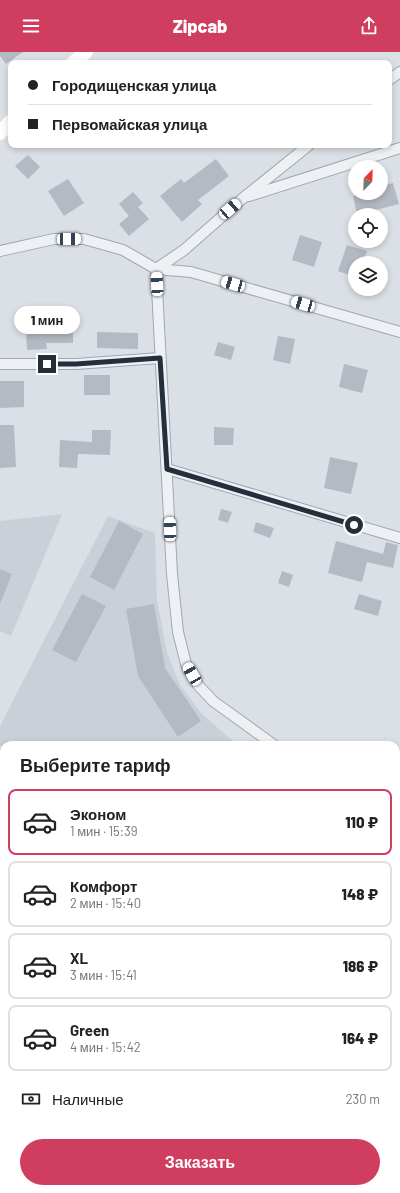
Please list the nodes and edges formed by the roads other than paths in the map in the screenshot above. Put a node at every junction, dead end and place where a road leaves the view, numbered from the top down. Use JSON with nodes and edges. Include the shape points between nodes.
{"nodes":[{"id":1,"x":86,"y":52,"type":"edge"},
{"id":2,"x":77,"y":60,"type":"edge"},
{"id":3,"x":8,"y":124,"type":"edge"},
{"id":4,"x":0,"y":133,"type":"edge"},
{"id":5,"x":305,"y":148,"type":"edge"},
{"id":6,"x":400,"y":148,"type":"edge"},
{"id":7,"x":242,"y":199,"type":"junction"},
{"id":8,"x":0,"y":251,"type":"edge"},
{"id":9,"x":156,"y":269,"type":"junction"},
{"id":10,"x":400,"y":332,"type":"edge"},
{"id":11,"x":160,"y":358,"type":"junction"},
{"id":12,"x":0,"y":364,"type":"edge"},
{"id":13,"x":167,"y":469,"type":"junction"},
{"id":14,"x":400,"y":538,"type":"edge"},
{"id":15,"x":268,"y":741,"type":"edge"}],
"edges":[{"from":1,"to":2,"type":"street"},
{"from":3,"to":4,"type":"street"},
{"from":5,"to":7,"type":"street"},
{"from":6,"to":7,"type":"street"},
{"from":7,"to":9,"type":"street","via":[[184,250]]},
{"from":8,"to":9,"type":"street","via":[[54,239],[84,239],[123,250]]},
{"from":9,"to":10,"type":"street","via":[[191,272]]},
{"from":9,"to":11,"type":"street"},
{"from":11,"to":12,"type":"street","via":[[76,364]]},
{"from":11,"to":13,"type":"street"},
{"from":13,"to":14,"type":"street"},
{"from":13,"to":15,"type":"street","via":[[172,574],[178,632],[186,664],[198,684],[213,701]]}]}
